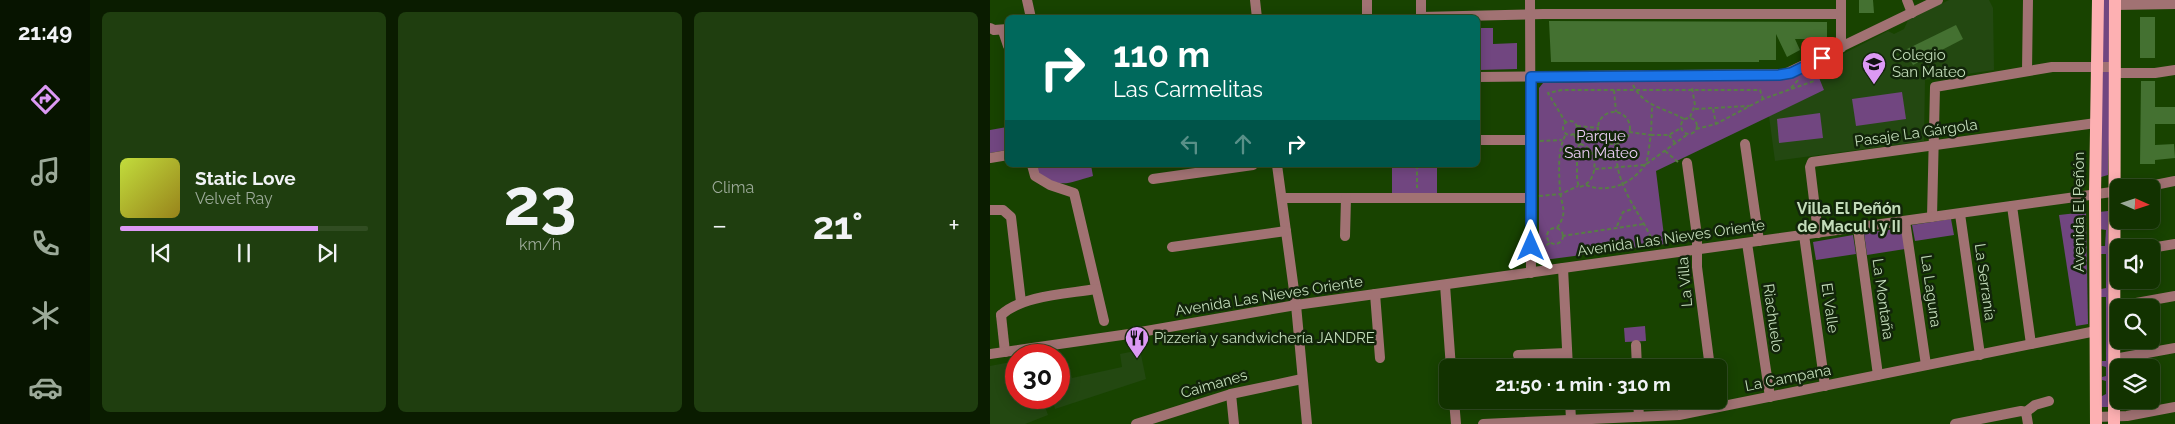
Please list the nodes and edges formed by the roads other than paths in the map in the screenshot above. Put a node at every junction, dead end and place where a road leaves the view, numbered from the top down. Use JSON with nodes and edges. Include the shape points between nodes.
{"nodes":[{"id":1,"x":1027,"y":0,"type":"edge"},
{"id":2,"x":1255,"y":0,"type":"edge"},
{"id":3,"x":1367,"y":0,"type":"edge"},
{"id":4,"x":1421,"y":0,"type":"edge"},
{"id":5,"x":1530,"y":0,"type":"edge"},
{"id":6,"x":1841,"y":0,"type":"edge"},
{"id":7,"x":1907,"y":0,"type":"edge"},
{"id":8,"x":1938,"y":0,"type":"edge"},
{"id":9,"x":2028,"y":0,"type":"edge"},
{"id":10,"x":2098,"y":0,"type":"edge"},
{"id":11,"x":2115,"y":3,"type":"edge"},
{"id":12,"x":2175,"y":4,"type":"edge"},
{"id":13,"x":1912,"y":13,"type":"junction"},
{"id":14,"x":1841,"y":14,"type":"junction"},
{"id":15,"x":1030,"y":15,"type":"edge"},
{"id":16,"x":1257,"y":15,"type":"edge"},
{"id":17,"x":1367,"y":15,"type":"edge"},
{"id":18,"x":1421,"y":15,"type":"edge"},
{"id":19,"x":1480,"y":16,"type":"edge"},
{"id":20,"x":1530,"y":16,"type":"junction"},
{"id":21,"x":990,"y":28,"type":"edge"},
{"id":22,"x":1005,"y":30,"type":"edge"},
{"id":23,"x":1841,"y":48,"type":"junction"},
{"id":24,"x":2097,"y":66,"type":"junction"},
{"id":25,"x":2115,"y":70,"type":"junction"},
{"id":26,"x":2175,"y":70,"type":"edge"},
{"id":27,"x":2027,"y":71,"type":"junction"},
{"id":28,"x":1480,"y":77,"type":"edge"},
{"id":29,"x":1531,"y":77,"type":"junction"},
{"id":30,"x":2096,"y":123,"type":"junction"},
{"id":31,"x":1480,"y":140,"type":"edge"},
{"id":32,"x":1531,"y":140,"type":"junction"},
{"id":33,"x":1746,"y":144,"type":"dead end"},
{"id":34,"x":1933,"y":146,"type":"junction"},
{"id":35,"x":1005,"y":156,"type":"edge"},
{"id":36,"x":990,"y":158,"type":"edge"},
{"id":37,"x":1687,"y":163,"type":"road end"},
{"id":38,"x":1033,"y":167,"type":"edge"},
{"id":39,"x":1239,"y":167,"type":"edge"},
{"id":40,"x":1277,"y":167,"type":"edge"},
{"id":41,"x":1153,"y":179,"type":"dead end"},
{"id":42,"x":2116,"y":179,"type":"edge"},
{"id":43,"x":2175,"y":181,"type":"edge"},
{"id":44,"x":2160,"y":184,"type":"edge"},
{"id":45,"x":2110,"y":193,"type":"edge"},
{"id":46,"x":2095,"y":195,"type":"junction"},
{"id":47,"x":1282,"y":198,"type":"junction"},
{"id":48,"x":1346,"y":198,"type":"junction"},
{"id":49,"x":1531,"y":198,"type":"junction"},
{"id":50,"x":2012,"y":206,"type":"junction"},
{"id":51,"x":990,"y":210,"type":"edge"},
{"id":52,"x":1960,"y":214,"type":"junction"},
{"id":53,"x":1932,"y":217,"type":"junction"},
{"id":54,"x":1905,"y":221,"type":"junction"},
{"id":55,"x":1858,"y":228,"type":"junction"},
{"id":56,"x":1286,"y":231,"type":"junction"},
{"id":57,"x":1818,"y":233,"type":"junction"},
{"id":58,"x":1804,"y":235,"type":"junction"},
{"id":59,"x":1345,"y":236,"type":"dead end"},
{"id":60,"x":1759,"y":241,"type":"junction"},
{"id":61,"x":1748,"y":243,"type":"junction"},
{"id":62,"x":2175,"y":244,"type":"edge"},
{"id":63,"x":2160,"y":246,"type":"edge"},
{"id":64,"x":1172,"y":247,"type":"dead end"},
{"id":65,"x":1696,"y":250,"type":"junction"},
{"id":66,"x":1563,"y":268,"type":"junction"},
{"id":67,"x":1531,"y":273,"type":"junction"},
{"id":68,"x":1445,"y":284,"type":"junction"},
{"id":69,"x":1096,"y":289,"type":"junction"},
{"id":70,"x":1375,"y":294,"type":"junction"},
{"id":71,"x":2175,"y":296,"type":"edge"},
{"id":72,"x":2158,"y":299,"type":"edge"},
{"id":73,"x":1021,"y":302,"type":"junction"},
{"id":74,"x":1296,"y":305,"type":"junction"},
{"id":75,"x":990,"y":311,"type":"edge"},
{"id":76,"x":1001,"y":315,"type":"junction"},
{"id":77,"x":1104,"y":321,"type":"dead end"},
{"id":78,"x":2096,"y":331,"type":"junction"},
{"id":79,"x":1060,"y":344,"type":"edge"},
{"id":80,"x":2031,"y":344,"type":"junction"},
{"id":81,"x":1636,"y":345,"type":"dead end"},
{"id":82,"x":2175,"y":348,"type":"edge"},
{"id":83,"x":2114,"y":349,"type":"edge"},
{"id":84,"x":1005,"y":352,"type":"joint"},
{"id":85,"x":1567,"y":353,"type":"junction"},
{"id":86,"x":990,"y":354,"type":"edge"},
{"id":87,"x":1980,"y":355,"type":"junction"},
{"id":88,"x":1518,"y":356,"type":"dead end"},
{"id":89,"x":1380,"y":358,"type":"dead end"},
{"id":90,"x":1450,"y":359,"type":"edge"},
{"id":91,"x":1567,"y":359,"type":"edge"},
{"id":92,"x":1637,"y":359,"type":"edge"},
{"id":93,"x":1709,"y":359,"type":"edge"},
{"id":94,"x":2114,"y":359,"type":"joint"},
{"id":95,"x":1926,"y":365,"type":"junction"},
{"id":96,"x":1878,"y":375,"type":"junction"},
{"id":97,"x":1302,"y":379,"type":"junction"},
{"id":98,"x":1826,"y":386,"type":"junction"},
{"id":99,"x":1231,"y":394,"type":"junction"},
{"id":100,"x":1770,"y":397,"type":"junction"},
{"id":101,"x":2049,"y":401,"type":"dead end"},
{"id":102,"x":1727,"y":402,"type":"edge"},
{"id":103,"x":2175,"y":407,"type":"edge"},
{"id":104,"x":1455,"y":409,"type":"edge"},
{"id":105,"x":1570,"y":409,"type":"edge"},
{"id":106,"x":1639,"y":409,"type":"edge"},
{"id":107,"x":1698,"y":409,"type":"edge"},
{"id":108,"x":2026,"y":412,"type":"junction"},
{"id":109,"x":1639,"y":417,"type":"junction"},
{"id":110,"x":1571,"y":420,"type":"junction"},
{"id":111,"x":2114,"y":420,"type":"edge"},
{"id":112,"x":1628,"y":421,"type":"edge"},
{"id":113,"x":2096,"y":421,"type":"edge"},
{"id":114,"x":1558,"y":422,"type":"edge"},
{"id":115,"x":1136,"y":424,"type":"edge"},
{"id":116,"x":1234,"y":424,"type":"edge"},
{"id":117,"x":1307,"y":424,"type":"edge"},
{"id":118,"x":1456,"y":424,"type":"edge"},
{"id":119,"x":1483,"y":424,"type":"edge"},
{"id":120,"x":1488,"y":424,"type":"edge"},
{"id":121,"x":1956,"y":424,"type":"edge"},
{"id":122,"x":2028,"y":424,"type":"edge"}],
"edges":[{"from":1,"to":15,"type":"street"},
{"from":2,"to":16,"type":"street"},
{"from":3,"to":17,"type":"street"},
{"from":4,"to":18,"type":"street"},
{"from":5,"to":20,"type":"street"},
{"from":6,"to":14,"type":"street"},
{"from":7,"to":13,"type":"street"},
{"from":8,"to":13,"type":"street"},
{"from":9,"to":27,"type":"street"},
{"from":10,"to":24,"type":"main road","name":"Avenida El Peñón"},
{"from":11,"to":12,"type":"street"},
{"from":11,"to":25,"type":"main road"},
{"from":13,"to":23,"type":"street"},
{"from":14,"to":20,"type":"street"},
{"from":14,"to":23,"type":"street"},
{"from":19,"to":20,"type":"street"},
{"from":20,"to":29,"type":"street"},
{"from":21,"to":22,"type":"street"},
{"from":23,"to":29,"type":"street","via":[[1791,73],[1779,75]]},
{"from":24,"to":25,"type":"street"},
{"from":24,"to":27,"type":"street"},
{"from":24,"to":30,"type":"main road","name":"Avenida El Peñón"},
{"from":25,"to":26,"type":"street","via":[[2155,73]]},
{"from":25,"to":42,"type":"main road"},
{"from":27,"to":34,"type":"street","via":[[1935,87]]},
{"from":28,"to":29,"type":"street"},
{"from":29,"to":32,"type":"street"},
{"from":30,"to":34,"type":"street","name":"Pasaje La Gárgola"},
{"from":30,"to":46,"type":"main road","name":"Avenida El Peñón"},
{"from":31,"to":32,"type":"street"},
{"from":32,"to":49,"type":"street"},
{"from":33,"to":60,"type":"street"},
{"from":34,"to":53,"type":"street"},
{"from":34,"to":57,"type":"street","name":"Pasaje La Gárgola","via":[[1811,164]]},
{"from":35,"to":36,"type":"street"},
{"from":37,"to":65,"type":"street","name":"La Villa"},
{"from":38,"to":69,"type":"street","via":[[1035,176],[1074,193]]},
{"from":39,"to":41,"type":"street"},
{"from":40,"to":47,"type":"street"},
{"from":43,"to":44,"type":"street"},
{"from":45,"to":46,"type":"street","name":"Avenida Las Nieves Oriente"},
{"from":46,"to":50,"type":"street","name":"Avenida Las Nieves Oriente"},
{"from":46,"to":78,"type":"main road","name":"Avenida El Peñón"},
{"from":47,"to":48,"type":"street"},
{"from":47,"to":56,"type":"street"},
{"from":48,"to":49,"type":"street"},
{"from":48,"to":59,"type":"street"},
{"from":49,"to":67,"type":"street"},
{"from":50,"to":52,"type":"street","name":"Avenida Las Nieves Oriente"},
{"from":50,"to":80,"type":"street"},
{"from":51,"to":73,"type":"street","via":[[1003,210],[1011,218]]},
{"from":52,"to":53,"type":"street","name":"Avenida Las Nieves Oriente"},
{"from":52,"to":87,"type":"street","name":"La Serranía"},
{"from":53,"to":54,"type":"street","name":"Avenida Las Nieves Oriente"},
{"from":54,"to":55,"type":"street","name":"Avenida Las Nieves Oriente"},
{"from":54,"to":95,"type":"street","name":"La Laguna"},
{"from":55,"to":57,"type":"street","name":"Avenida Las Nieves Oriente"},
{"from":55,"to":96,"type":"street","name":"La Montaña"},
{"from":56,"to":64,"type":"street"},
{"from":56,"to":74,"type":"street"},
{"from":57,"to":58,"type":"street","name":"Avenida Las Nieves Oriente"},
{"from":58,"to":60,"type":"street","name":"Avenida Las Nieves Oriente"},
{"from":58,"to":98,"type":"street","name":"El Valle"},
{"from":60,"to":61,"type":"street","name":"Avenida Las Nieves Oriente"},
{"from":61,"to":65,"type":"street","name":"Avenida Las Nieves Oriente"},
{"from":61,"to":100,"type":"street","name":"Riachuelo"},
{"from":62,"to":63,"type":"street"},
{"from":65,"to":66,"type":"street","name":"Avenida Las Nieves Oriente"},
{"from":65,"to":93,"type":"street","name":"La Villa"},
{"from":66,"to":67,"type":"street","name":"Avenida Las Nieves Oriente"},
{"from":66,"to":85,"type":"street"},
{"from":67,"to":68,"type":"street","name":"Avenida Las Nieves Oriente"},
{"from":68,"to":70,"type":"street","name":"Avenida Las Nieves Oriente"},
{"from":68,"to":90,"type":"street"},
{"from":69,"to":73,"type":"street"},
{"from":69,"to":77,"type":"street"},
{"from":70,"to":74,"type":"street","name":"Avenida Las Nieves Oriente"},
{"from":70,"to":89,"type":"street"},
{"from":71,"to":72,"type":"street"},
{"from":73,"to":76,"type":"street"},
{"from":74,"to":79,"type":"street","name":"Avenida Las Nieves Oriente"},
{"from":74,"to":97,"type":"street"},
{"from":75,"to":76,"type":"street"},
{"from":76,"to":84,"type":"street"},
{"from":78,"to":80,"type":"street","name":"La Campana"},
{"from":78,"to":113,"type":"main road","name":"Avenida El Peñón"},
{"from":80,"to":87,"type":"street","name":"La Campana"},
{"from":81,"to":92,"type":"street"},
{"from":82,"to":94,"type":"street"},
{"from":83,"to":94,"type":"main road"},
{"from":84,"to":86,"type":"street","name":"Avenida Las Nieves Oriente"},
{"from":85,"to":88,"type":"street"},
{"from":85,"to":91,"type":"street"},
{"from":87,"to":95,"type":"street","name":"La Campana"},
{"from":95,"to":96,"type":"street","name":"La Campana"},
{"from":96,"to":98,"type":"street","name":"La Campana"},
{"from":97,"to":99,"type":"street","name":"Caimanes"},
{"from":97,"to":117,"type":"street"},
{"from":98,"to":100,"type":"street","name":"La Campana"},
{"from":99,"to":115,"type":"street","name":"Caimanes"},
{"from":99,"to":116,"type":"street"},
{"from":100,"to":102,"type":"street","name":"La Campana"},
{"from":101,"to":108,"type":"street","via":[[2034,405]]},
{"from":103,"to":111,"type":"street"},
{"from":104,"to":118,"type":"street"},
{"from":105,"to":110,"type":"street"},
{"from":106,"to":109,"type":"street"},
{"from":107,"to":109,"type":"street","name":"La Campana","via":[[1678,415]]},
{"from":108,"to":121,"type":"street"},
{"from":108,"to":122,"type":"street"},
{"from":109,"to":112,"type":"street","name":"La Campana"},
{"from":110,"to":112,"type":"street","name":"La Campana"},
{"from":110,"to":114,"type":"street","name":"La Campana"},
{"from":111,"to":113,"type":"street"},
{"from":114,"to":120,"type":"street","name":"La Campana"},
{"from":119,"to":120,"type":"street","name":"La Campana"}]}
